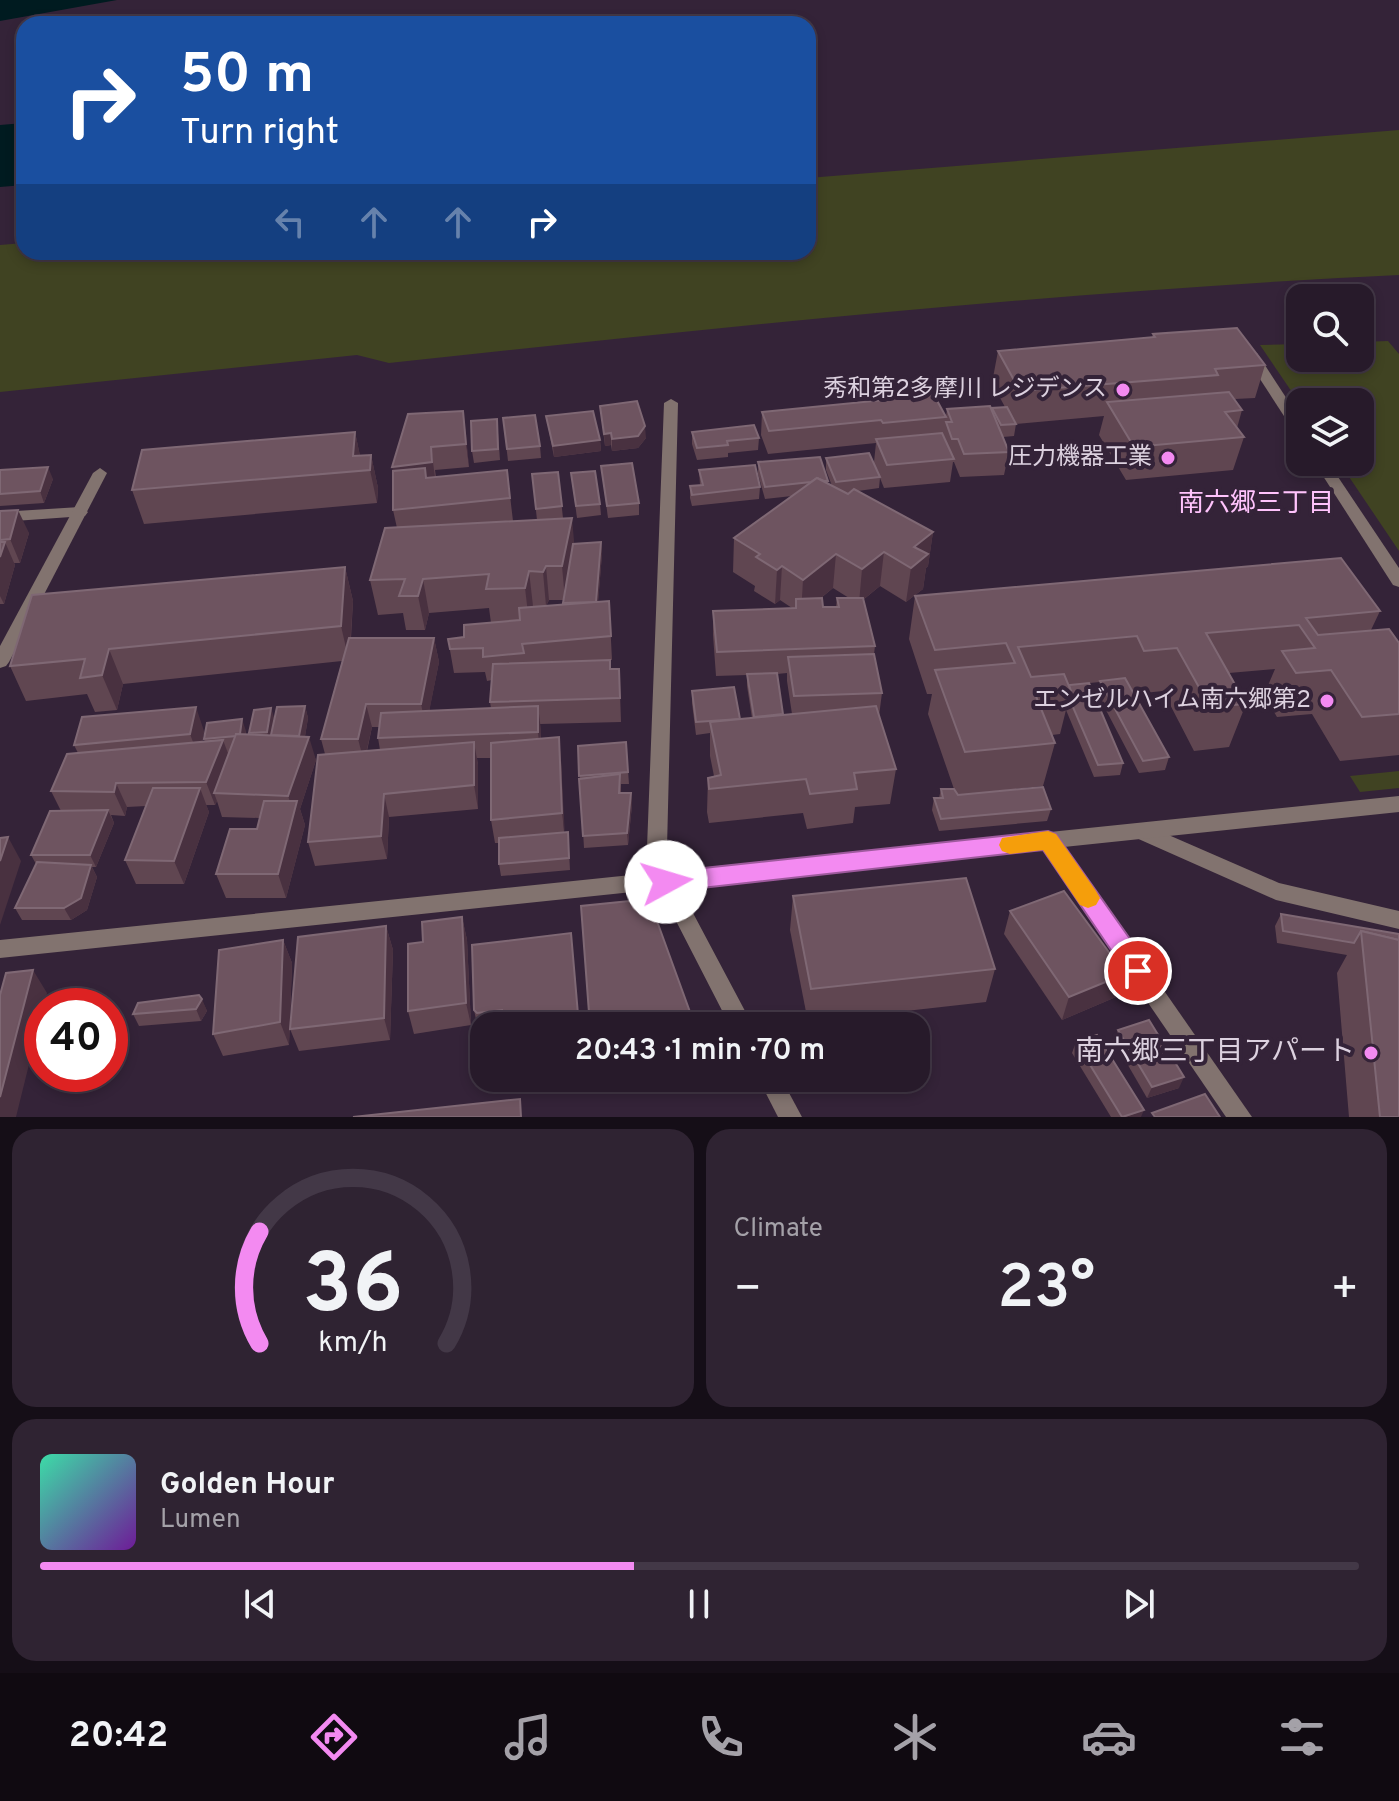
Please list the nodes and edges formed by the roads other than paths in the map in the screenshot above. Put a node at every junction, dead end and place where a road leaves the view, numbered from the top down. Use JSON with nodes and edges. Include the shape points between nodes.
{"nodes":[{"id":1,"x":1247,"y":348,"type":"edge"},
{"id":2,"x":671,"y":403,"type":"dead end"},
{"id":3,"x":1286,"y":408,"type":"edge"},
{"id":4,"x":100,"y":473,"type":"dead end"},
{"id":5,"x":1330,"y":476,"type":"edge"},
{"id":6,"x":80,"y":512,"type":"junction"},
{"id":7,"x":0,"y":517,"type":"edge"},
{"id":8,"x":1399,"y":581,"type":"edge"},
{"id":9,"x":0,"y":662,"type":"edge"},
{"id":10,"x":1398,"y":808,"type":"edge"},
{"id":11,"x":1141,"y":831,"type":"junction"},
{"id":12,"x":1048,"y":840,"type":"junction"},
{"id":13,"x":666,"y":882,"type":"junction"},
{"id":14,"x":1399,"y":920,"type":"edge"},
{"id":15,"x":0,"y":949,"type":"edge"},
{"id":16,"x":735,"y":1012,"type":"edge"},
{"id":17,"x":777,"y":1092,"type":"edge"},
{"id":18,"x":790,"y":1117,"type":"edge"},
{"id":19,"x":1240,"y":1117,"type":"edge"}],
"edges":[{"from":1,"to":3,"type":"street"},
{"from":2,"to":13,"type":"street","via":[[657,848]]},
{"from":4,"to":6,"type":"street"},
{"from":5,"to":8,"type":"street"},
{"from":6,"to":7,"type":"street"},
{"from":6,"to":9,"type":"street"},
{"from":10,"to":11,"type":"street"},
{"from":11,"to":12,"type":"street"},
{"from":11,"to":14,"type":"street","via":[[1276,891]]},
{"from":12,"to":13,"type":"street"},
{"from":12,"to":19,"type":"street"},
{"from":13,"to":15,"type":"street"},
{"from":13,"to":16,"type":"street"},
{"from":17,"to":18,"type":"street"}]}
